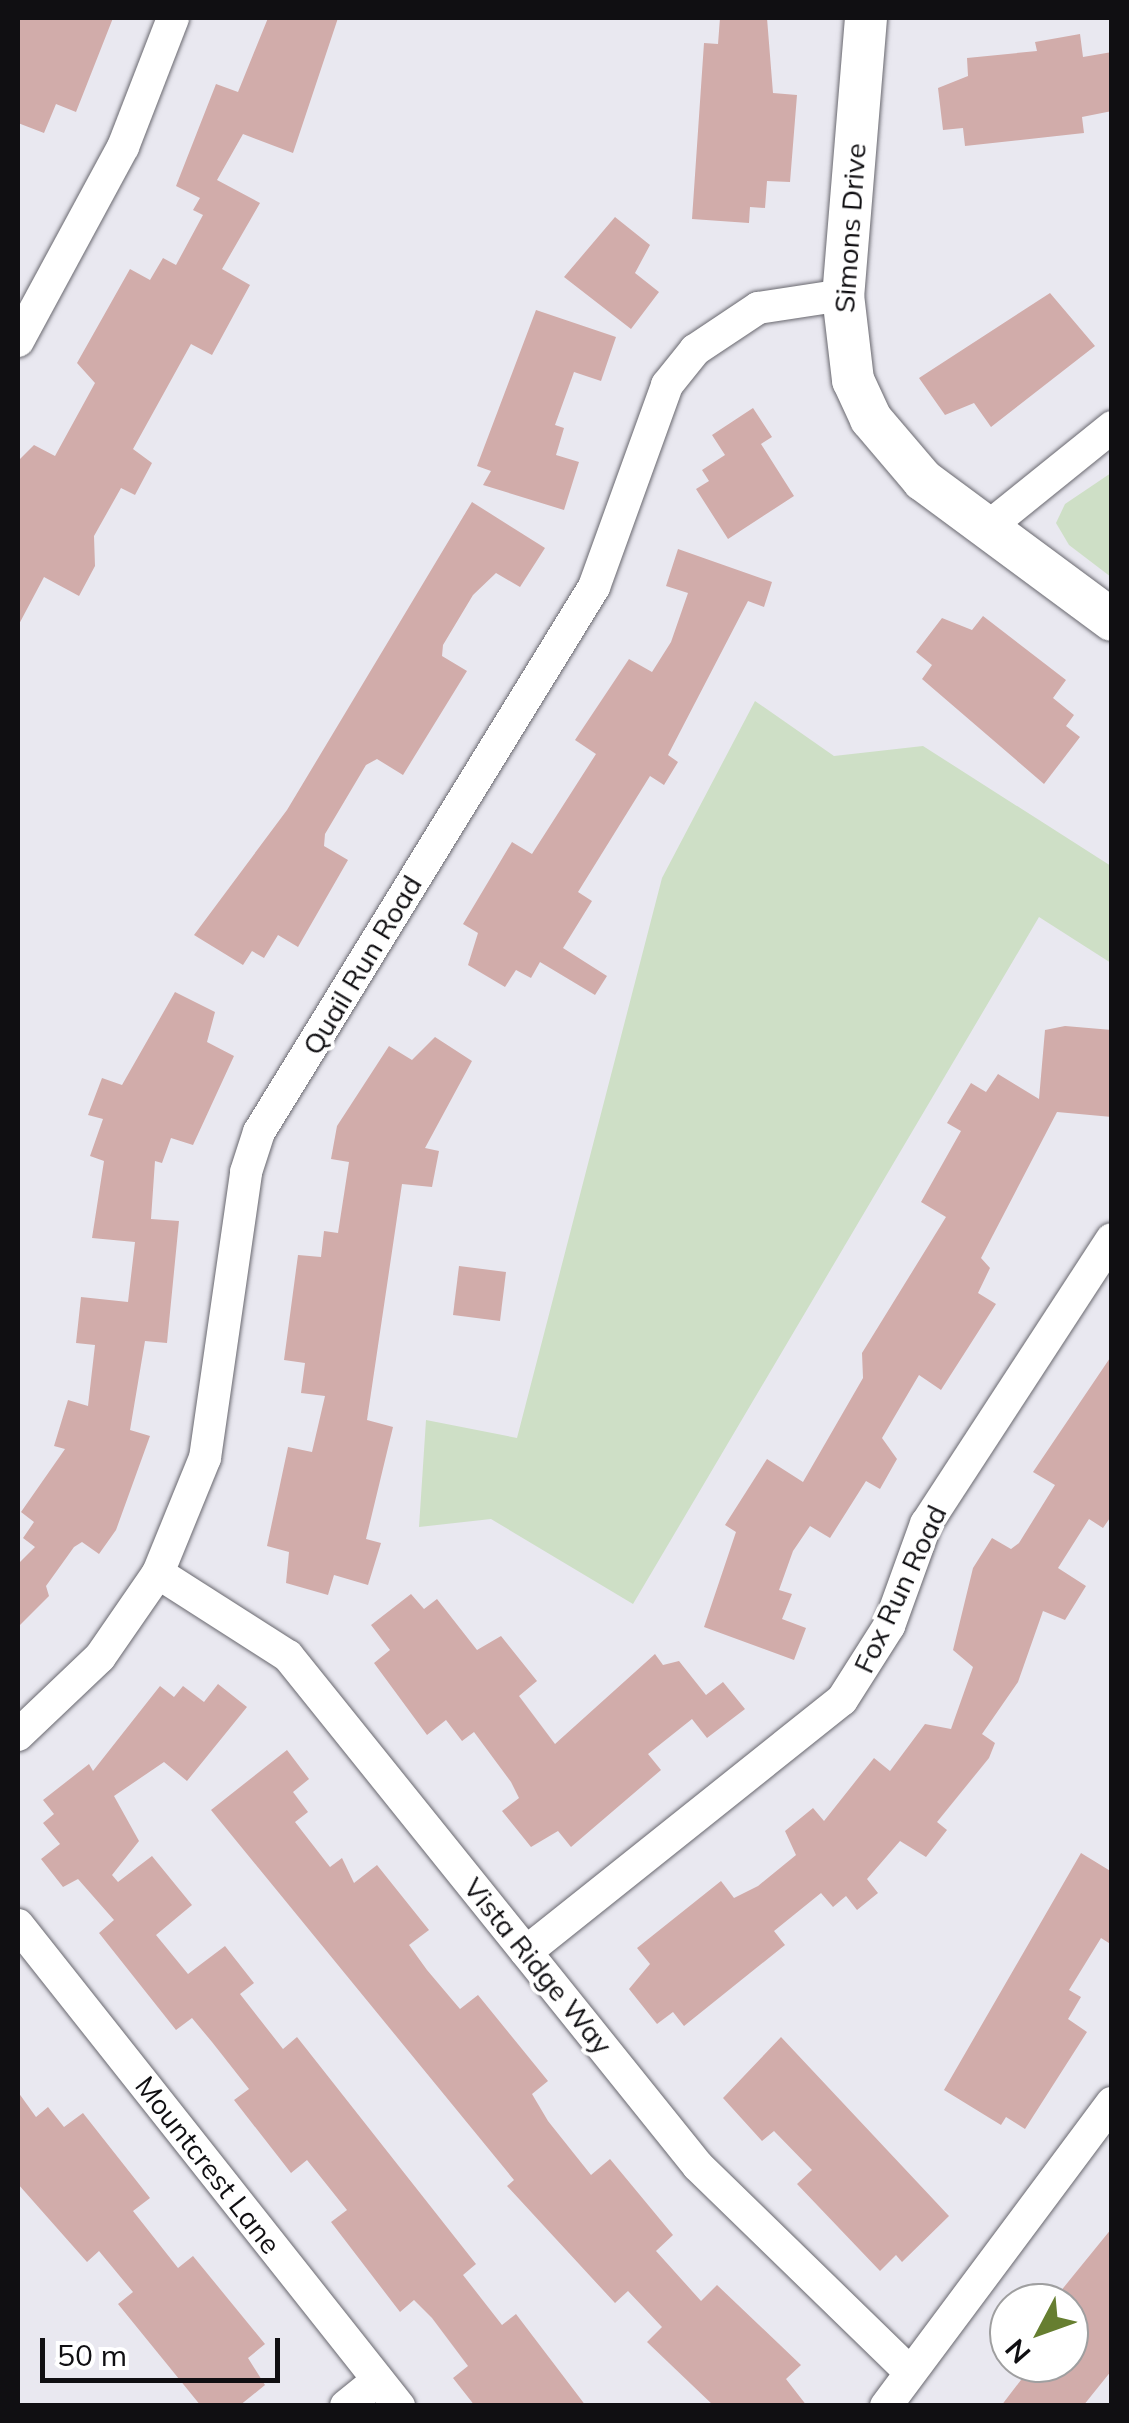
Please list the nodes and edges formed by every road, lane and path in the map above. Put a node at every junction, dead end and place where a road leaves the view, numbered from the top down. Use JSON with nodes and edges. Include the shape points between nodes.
{"nodes":[{"id":1,"x":173,"y":18,"type":"edge"},
{"id":2,"x":866,"y":18,"type":"edge"},
{"id":3,"x":843,"y":295,"type":"junction"},
{"id":4,"x":18,"y":341,"type":"edge"},
{"id":5,"x":1112,"y":427,"type":"edge"},
{"id":6,"x":988,"y":528,"type":"junction"},
{"id":7,"x":1112,"y":620,"type":"edge"},
{"id":8,"x":1112,"y":1239,"type":"edge"},
{"id":9,"x":158,"y":1574,"type":"junction"},
{"id":10,"x":18,"y":1735,"type":"edge"},
{"id":11,"x":18,"y":1925,"type":"edge"},
{"id":12,"x":526,"y":1952,"type":"junction"},
{"id":13,"x":1112,"y":2103,"type":"edge"},
{"id":14,"x":910,"y":2372,"type":"junction"},
{"id":15,"x":378,"y":2380,"type":"junction"},
{"id":16,"x":346,"y":2406,"type":"edge"},
{"id":17,"x":399,"y":2406,"type":"edge"},
{"id":18,"x":886,"y":2406,"type":"edge"}],
"edges":[{"from":1,"to":4,"type":"street","via":[[123,147]]},
{"from":2,"to":3,"type":"street","name":"Simons Drive"},
{"from":3,"to":6,"type":"street","name":"Simons Drive","via":[[854,380],[871,419],[923,480]]},
{"from":3,"to":9,"type":"street","name":"Quail Run Road","via":[[758,308],[694,350],[667,385],[594,586],[260,1132],[246,1172],[205,1458]]},
{"from":5,"to":6,"type":"street"},
{"from":6,"to":7,"type":"street","name":"Simons Drive"},
{"from":8,"to":12,"type":"street","name":"Fox Run Road","via":[[926,1524],[889,1626],[842,1700]]},
{"from":9,"to":10,"type":"street","name":"Quail Run Road","via":[[100,1657]]},
{"from":9,"to":12,"type":"street","name":"Vista Ridge Way","via":[[288,1656]]},
{"from":11,"to":15,"type":"street","name":"Mountcrest Lane"},
{"from":12,"to":14,"type":"street","name":"Vista Ridge Way","via":[[743,2216]]},
{"from":13,"to":14,"type":"street","via":[[1070,2171]]},
{"from":14,"to":18,"type":"street"},
{"from":15,"to":16,"type":"street"},
{"from":15,"to":17,"type":"street","name":"Mountcrest Lane"}]}
